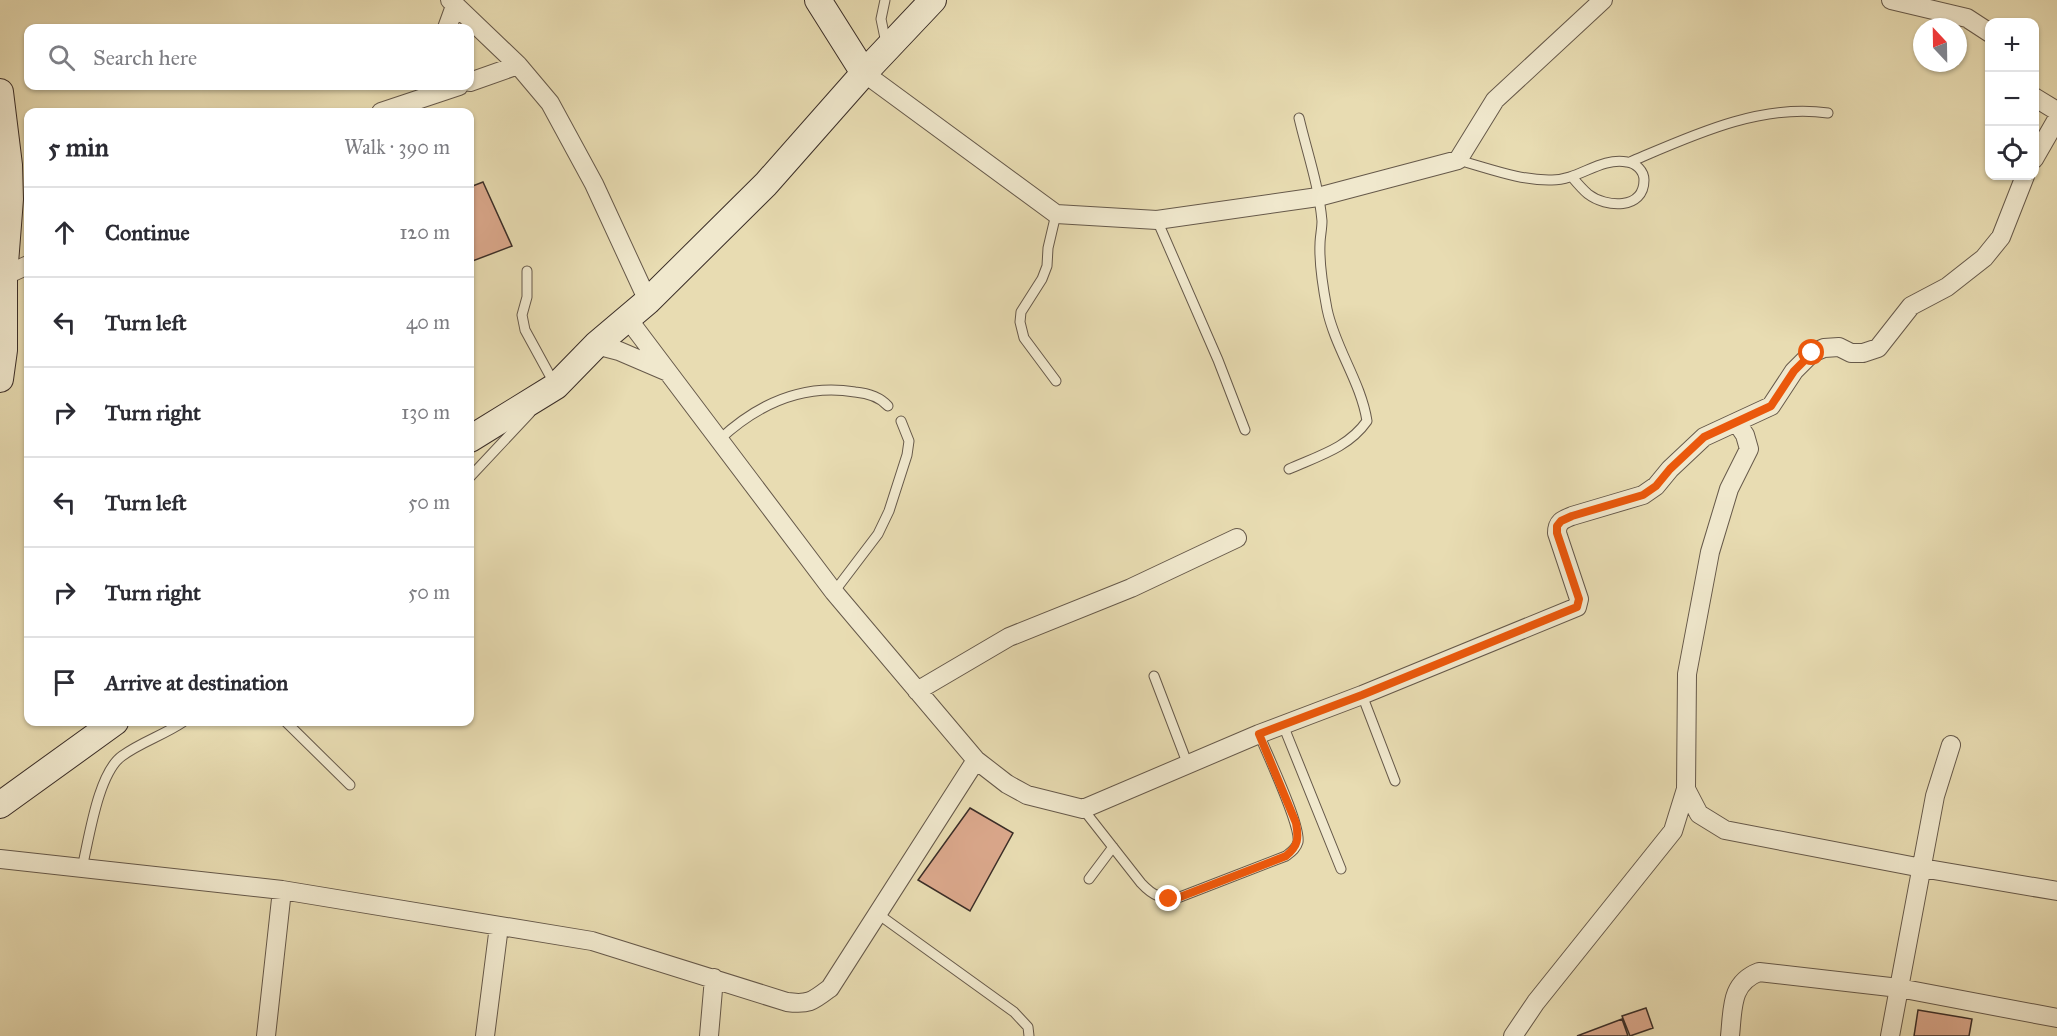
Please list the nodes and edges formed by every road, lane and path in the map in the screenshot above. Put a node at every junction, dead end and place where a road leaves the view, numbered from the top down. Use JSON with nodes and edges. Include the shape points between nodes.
{"nodes":[{"id":1,"x":818,"y":0,"type":"edge"},
{"id":2,"x":885,"y":0,"type":"edge"},
{"id":3,"x":933,"y":0,"type":"edge"},
{"id":4,"x":1603,"y":0,"type":"edge"},
{"id":5,"x":1892,"y":0,"type":"edge"},
{"id":6,"x":452,"y":3,"type":"edge"},
{"id":7,"x":448,"y":24,"type":"edge"},
{"id":8,"x":1985,"y":30,"type":"edge"},
{"id":9,"x":887,"y":49,"type":"junction"},
{"id":10,"x":518,"y":65,"type":"junction"},
{"id":11,"x":864,"y":73,"type":"junction"},
{"id":12,"x":474,"y":81,"type":"edge"},
{"id":13,"x":423,"y":91,"type":"edge"},
{"id":14,"x":0,"y":92,"type":"edge"},
{"id":15,"x":2039,"y":100,"type":"edge"},
{"id":16,"x":389,"y":108,"type":"edge"},
{"id":17,"x":2057,"y":111,"type":"edge"},
{"id":18,"x":1828,"y":113,"type":"dead end"},
{"id":19,"x":1299,"y":118,"type":"dead end"},
{"id":20,"x":2057,"y":120,"type":"edge"},
{"id":21,"x":2039,"y":151,"type":"edge"},
{"id":22,"x":1458,"y":160,"type":"junction"},
{"id":23,"x":1630,"y":162,"type":"junction"},
{"id":24,"x":1572,"y":177,"type":"junction"},
{"id":25,"x":2023,"y":180,"type":"edge"},
{"id":26,"x":1318,"y":197,"type":"junction"},
{"id":27,"x":1056,"y":214,"type":"junction"},
{"id":28,"x":1157,"y":220,"type":"junction"},
{"id":29,"x":24,"y":267,"type":"edge"},
{"id":30,"x":527,"y":272,"type":"dead end"},
{"id":31,"x":4,"y":276,"type":"junction"},
{"id":32,"x":648,"y":300,"type":"junction"},
{"id":33,"x":628,"y":318,"type":"junction"},
{"id":34,"x":596,"y":345,"type":"junction"},
{"id":35,"x":2,"y":350,"type":"edge"},
{"id":36,"x":669,"y":372,"type":"junction"},
{"id":37,"x":0,"y":379,"type":"edge"},
{"id":38,"x":1056,"y":381,"type":"dead end"},
{"id":39,"x":556,"y":386,"type":"junction"},
{"id":40,"x":888,"y":406,"type":"dead end"},
{"id":41,"x":901,"y":421,"type":"dead end"},
{"id":42,"x":1737,"y":423,"type":"junction"},
{"id":43,"x":1245,"y":430,"type":"dead end"},
{"id":44,"x":474,"y":437,"type":"edge"},
{"id":45,"x":720,"y":439,"type":"junction"},
{"id":46,"x":1289,"y":469,"type":"dead end"},
{"id":47,"x":474,"y":473,"type":"edge"},
{"id":48,"x":1237,"y":538,"type":"dead end"},
{"id":49,"x":834,"y":592,"type":"junction"},
{"id":50,"x":1154,"y":676,"type":"dead end"},
{"id":51,"x":917,"y":691,"type":"junction"},
{"id":52,"x":1362,"y":695,"type":"junction"},
{"id":53,"x":1283,"y":725,"type":"junction"},
{"id":54,"x":109,"y":726,"type":"edge"},
{"id":55,"x":176,"y":726,"type":"edge"},
{"id":56,"x":290,"y":726,"type":"edge"},
{"id":57,"x":1259,"y":734,"type":"junction"},
{"id":58,"x":1951,"y":745,"type":"dead end"},
{"id":59,"x":976,"y":760,"type":"junction"},
{"id":60,"x":1188,"y":765,"type":"junction"},
{"id":61,"x":1395,"y":781,"type":"dead end"},
{"id":62,"x":350,"y":785,"type":"dead end"},
{"id":63,"x":1686,"y":789,"type":"junction"},
{"id":64,"x":0,"y":805,"type":"edge"},
{"id":65,"x":1083,"y":809,"type":"junction"},
{"id":66,"x":1113,"y":847,"type":"junction"},
{"id":67,"x":0,"y":859,"type":"edge"},
{"id":68,"x":82,"y":868,"type":"junction"},
{"id":69,"x":1922,"y":868,"type":"junction"},
{"id":70,"x":1341,"y":869,"type":"dead end"},
{"id":71,"x":1089,"y":879,"type":"dead end"},
{"id":72,"x":282,"y":890,"type":"junction"},
{"id":73,"x":2057,"y":891,"type":"edge"},
{"id":74,"x":878,"y":914,"type":"junction"},
{"id":75,"x":499,"y":926,"type":"junction"},
{"id":76,"x":714,"y":978,"type":"junction"},
{"id":77,"x":1899,"y":988,"type":"junction"},
{"id":78,"x":2057,"y":1018,"type":"edge"},
{"id":79,"x":266,"y":1036,"type":"edge"},
{"id":80,"x":485,"y":1036,"type":"edge"},
{"id":81,"x":709,"y":1036,"type":"edge"},
{"id":82,"x":1029,"y":1036,"type":"edge"},
{"id":83,"x":1513,"y":1036,"type":"edge"},
{"id":84,"x":1730,"y":1036,"type":"edge"},
{"id":85,"x":1890,"y":1036,"type":"edge"}],
"edges":[{"from":1,"to":11,"type":"street"},
{"from":2,"to":9,"type":"lane","via":[[881,19]]},
{"from":3,"to":9,"type":"street"},
{"from":4,"to":22,"type":"street","via":[[1496,100]]},
{"from":5,"to":8,"type":"street","via":[[1967,18]]},
{"from":6,"to":7,"type":"street"},
{"from":6,"to":10,"type":"street"},
{"from":9,"to":11,"type":"street"},
{"from":10,"to":12,"type":"street"},
{"from":10,"to":32,"type":"street","via":[[550,103],[570,137]]},
{"from":11,"to":27,"type":"street"},
{"from":11,"to":32,"type":"street","via":[[766,184]]},
{"from":13,"to":16,"type":"street"},
{"from":14,"to":31,"type":"street","via":[[9,176]]},
{"from":15,"to":17,"type":"street"},
{"from":18,"to":23,"type":"lane","via":[[1790,110],[1762,115]]},
{"from":19,"to":26,"type":"lane"},
{"from":20,"to":21,"type":"street"},
{"from":22,"to":24,"type":"lane","via":[[1513,175],[1552,180]]},
{"from":22,"to":26,"type":"street"},
{"from":23,"to":24,"type":"lane","via":[[1615,161]]},
{"from":23,"to":24,"type":"lane","via":[[1644,177],[1642,192],[1623,205],[1589,195]]},
{"from":25,"to":42,"type":"street","via":[[2001,237],[1984,258],[1947,287],[1911,306],[1878,348],[1857,353],[1839,347],[1824,348],[1812,353],[1794,371],[1771,406]]},
{"from":26,"to":28,"type":"street"},
{"from":26,"to":46,"type":"lane","via":[[1327,308],[1367,421],[1342,446]]},
{"from":27,"to":28,"type":"street"},
{"from":27,"to":38,"type":"lane","via":[[1047,266],[1020,322],[1024,338]]},
{"from":28,"to":43,"type":"lane"},
{"from":29,"to":31,"type":"street"},
{"from":30,"to":39,"type":"lane","via":[[522,315],[525,330]]},
{"from":31,"to":35,"type":"street"},
{"from":32,"to":33,"type":"street"},
{"from":33,"to":34,"type":"street"},
{"from":33,"to":36,"type":"street"},
{"from":34,"to":36,"type":"street"},
{"from":34,"to":39,"type":"street"},
{"from":35,"to":37,"type":"street"},
{"from":36,"to":45,"type":"street"},
{"from":39,"to":44,"type":"street"},
{"from":39,"to":47,"type":"lane"},
{"from":40,"to":45,"type":"lane","via":[[860,392],[840,389],[792,394],[768,404]]},
{"from":41,"to":49,"type":"lane","via":[[909,441],[892,504],[878,534]]},
{"from":42,"to":52,"type":"street","via":[[1704,437],[1643,495],[1561,521],[1557,533],[1579,599],[1577,607]]},
{"from":42,"to":63,"type":"street","via":[[1749,449],[1729,489],[1710,552],[1693,637],[1687,674]]},
{"from":45,"to":49,"type":"street"},
{"from":48,"to":51,"type":"street","via":[[1131,588],[1009,637]]},
{"from":49,"to":51,"type":"street"},
{"from":50,"to":60,"type":"lane"},
{"from":51,"to":59,"type":"street"},
{"from":52,"to":53,"type":"street"},
{"from":52,"to":61,"type":"lane"},
{"from":53,"to":57,"type":"street"},
{"from":53,"to":70,"type":"lane"},
{"from":54,"to":64,"type":"street"},
{"from":55,"to":68,"type":"lane","via":[[121,757],[110,769]]},
{"from":56,"to":62,"type":"lane"},
{"from":57,"to":60,"type":"street"},
{"from":57,"to":66,"type":"lane","via":[[1296,823],[1298,842],[1286,856],[1169,899],[1151,893]]},
{"from":58,"to":69,"type":"street","via":[[1935,796]]},
{"from":59,"to":65,"type":"street","via":[[1027,795]]},
{"from":59,"to":74,"type":"street"},
{"from":60,"to":65,"type":"street"},
{"from":63,"to":69,"type":"street","via":[[1700,814],[1725,830]]},
{"from":63,"to":83,"type":"street","via":[[1673,831]]},
{"from":65,"to":66,"type":"lane"},
{"from":66,"to":71,"type":"lane"},
{"from":67,"to":68,"type":"street"},
{"from":68,"to":72,"type":"street"},
{"from":69,"to":73,"type":"street"},
{"from":69,"to":77,"type":"street"},
{"from":72,"to":75,"type":"street"},
{"from":72,"to":79,"type":"street"},
{"from":74,"to":76,"type":"street","via":[[830,988],[814,1001],[787,1002]]},
{"from":74,"to":82,"type":"lane","via":[[1014,1012],[1028,1028]]},
{"from":75,"to":76,"type":"street","via":[[592,941]]},
{"from":75,"to":80,"type":"street"},
{"from":76,"to":81,"type":"street"},
{"from":77,"to":78,"type":"street"},
{"from":77,"to":84,"type":"street","via":[[1759,972],[1738,987]]},
{"from":77,"to":85,"type":"street"}]}
